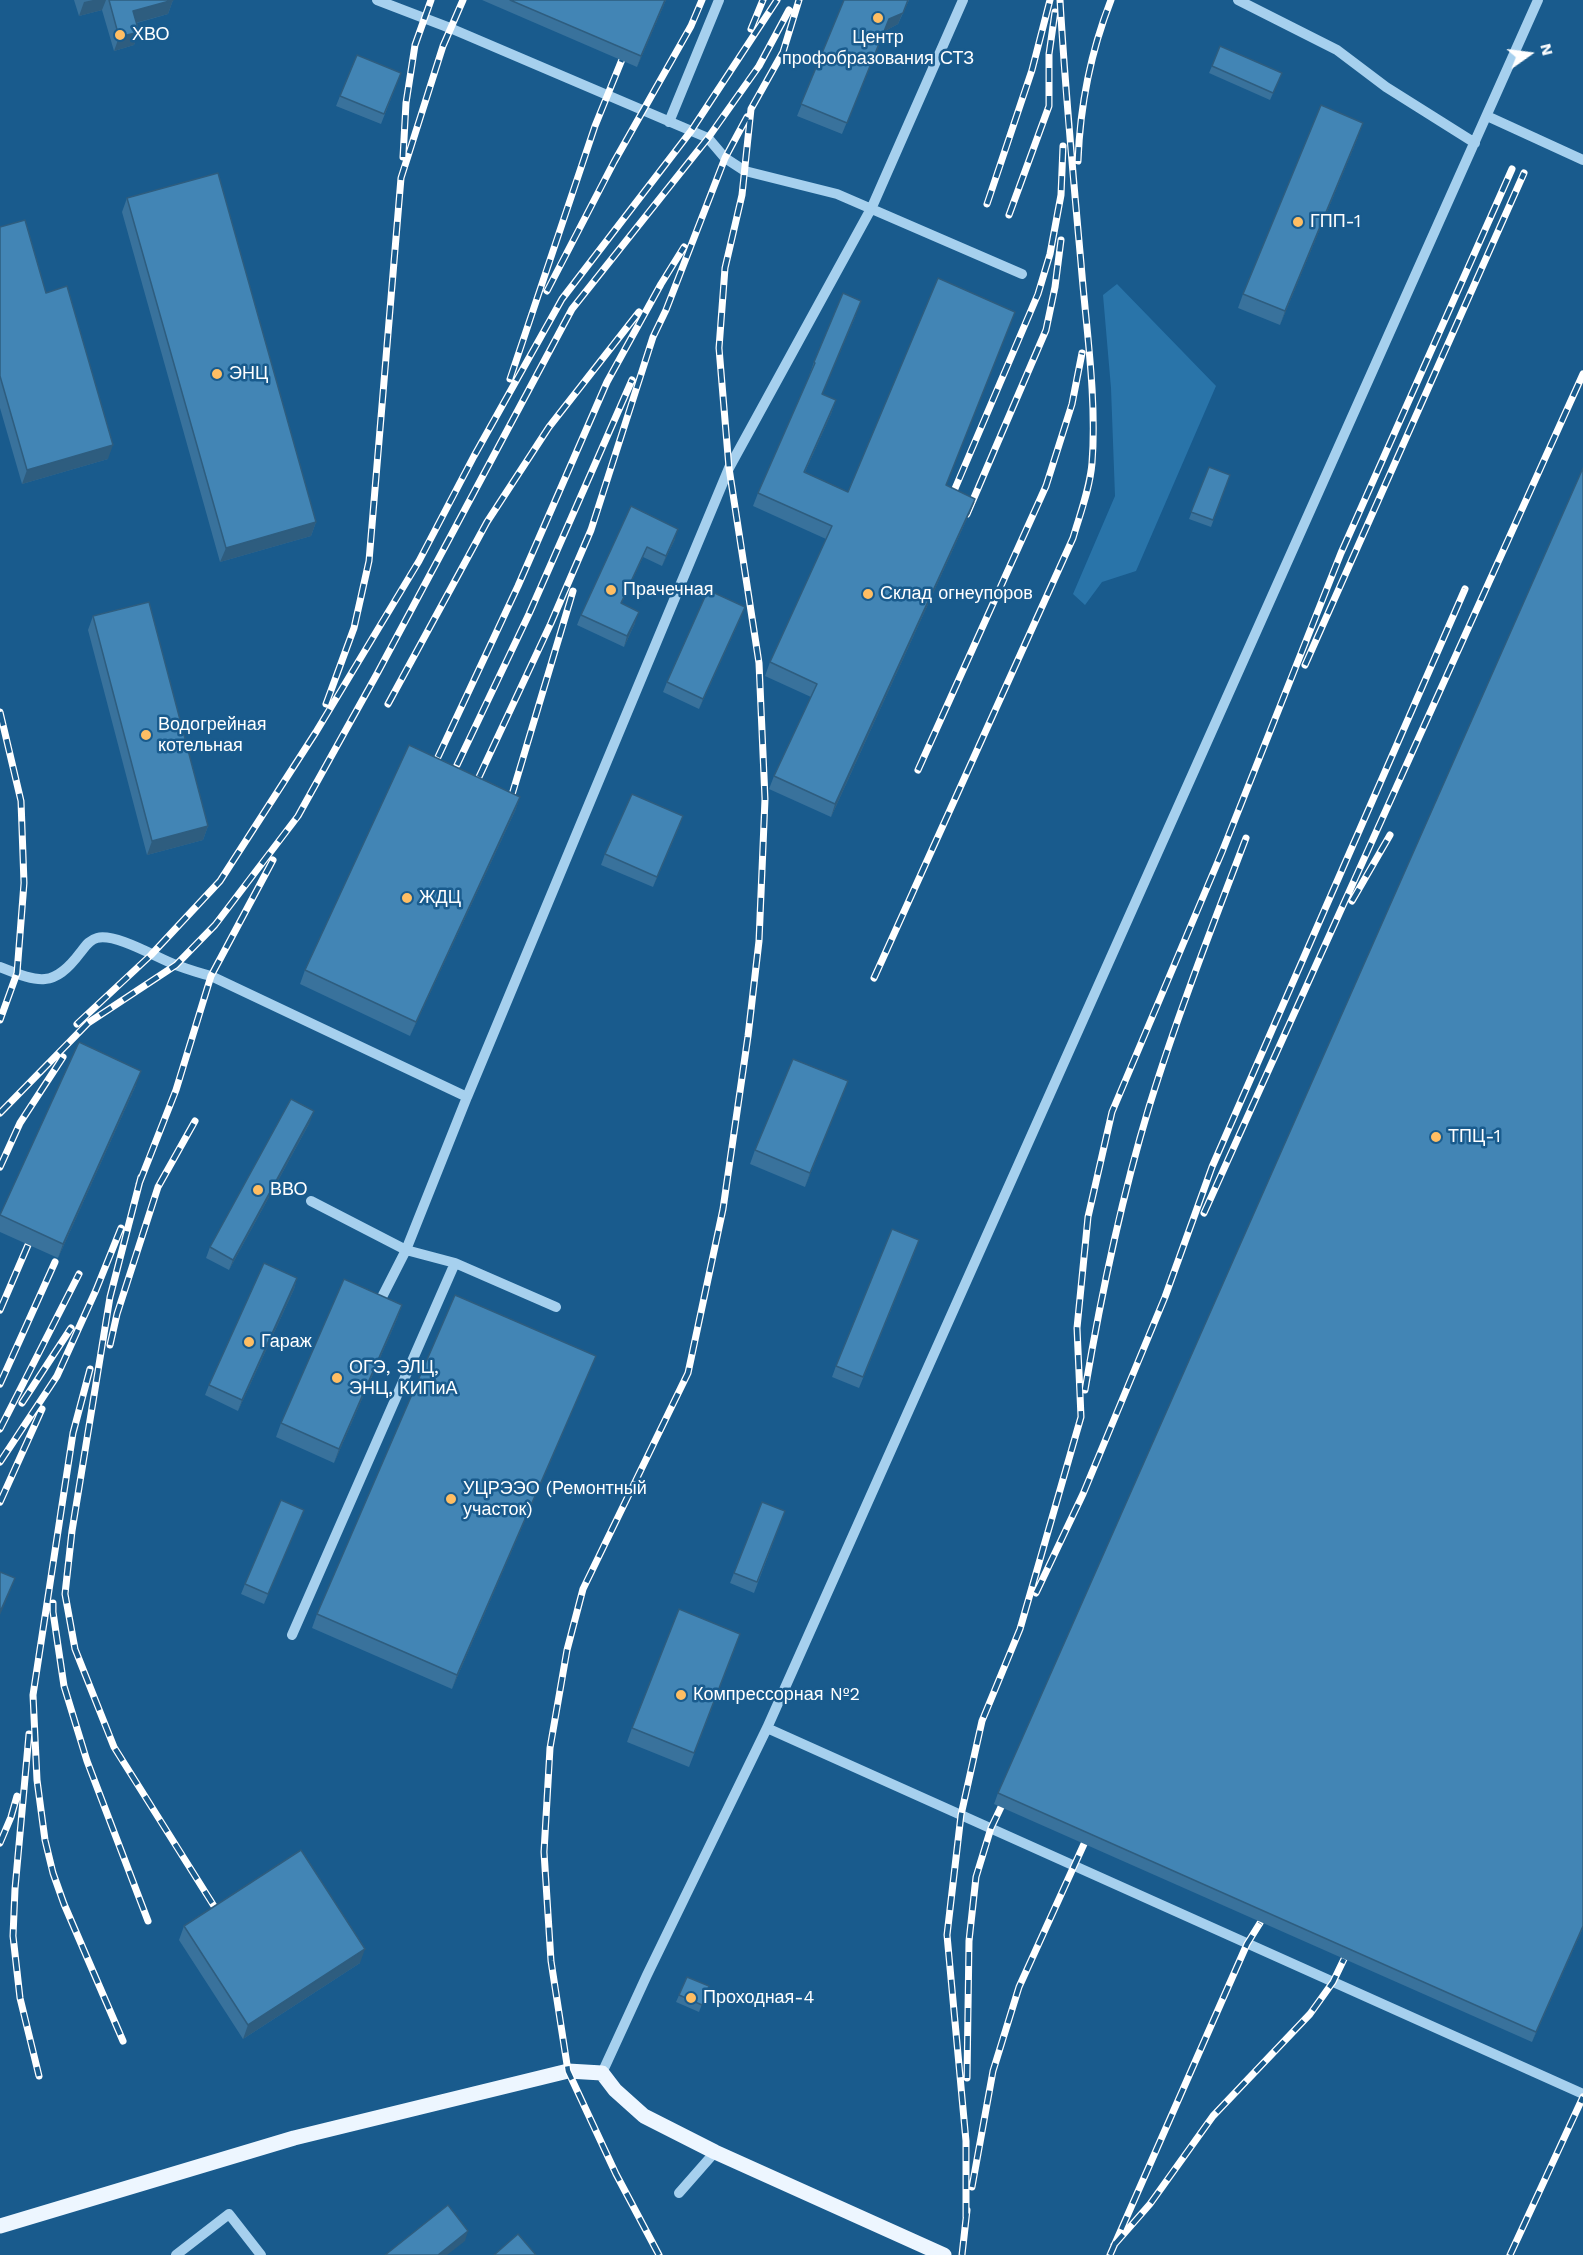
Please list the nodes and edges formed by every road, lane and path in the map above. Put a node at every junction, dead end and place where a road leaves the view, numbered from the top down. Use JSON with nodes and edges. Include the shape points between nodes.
{"nodes":[{"id":1,"x":377,"y":0,"type":"edge"},
{"id":2,"x":719,"y":0,"type":"edge"},
{"id":3,"x":963,"y":0,"type":"edge"},
{"id":4,"x":1238,"y":0,"type":"edge"},
{"id":5,"x":1538,"y":0,"type":"edge"},
{"id":6,"x":1487,"y":116,"type":"junction"},
{"id":7,"x":669,"y":122,"type":"junction"},
{"id":8,"x":1475,"y":143,"type":"junction"},
{"id":9,"x":1583,"y":160,"type":"edge"},
{"id":10,"x":873,"y":207,"type":"junction"},
{"id":11,"x":1022,"y":274,"type":"dead end"},
{"id":12,"x":0,"y":967,"type":"edge"},
{"id":13,"x":467,"y":1097,"type":"junction"},
{"id":14,"x":311,"y":1201,"type":"dead end"},
{"id":15,"x":406,"y":1250,"type":"junction"},
{"id":16,"x":455,"y":1263,"type":"junction"},
{"id":17,"x":381,"y":1301,"type":"edge"},
{"id":18,"x":556,"y":1307,"type":"dead end"},
{"id":19,"x":292,"y":1635,"type":"dead end"},
{"id":20,"x":767,"y":1728,"type":"junction"},
{"id":21,"x":602,"y":2073,"type":"junction"},
{"id":22,"x":1583,"y":2094,"type":"edge"},
{"id":23,"x":715,"y":2152,"type":"junction"},
{"id":24,"x":679,"y":2193,"type":"dead end"},
{"id":25,"x":0,"y":2226,"type":"edge"},
{"id":26,"x":922,"y":2251,"type":"edge"},
{"id":27,"x":176,"y":2255,"type":"edge"},
{"id":28,"x":261,"y":2255,"type":"edge"},
{"id":29,"x":944,"y":2255,"type":"edge"}],
"edges":[{"from":1,"to":7,"type":"street"},
{"from":2,"to":7,"type":"street"},
{"from":3,"to":10,"type":"street"},
{"from":4,"to":8,"type":"street","via":[[1336,50]]},
{"from":5,"to":6,"type":"street"},
{"from":6,"to":8,"type":"street"},
{"from":6,"to":9,"type":"street"},
{"from":7,"to":10,"type":"street","via":[[708,138],[725,158],[745,171]]},
{"from":8,"to":20,"type":"street"},
{"from":10,"to":11,"type":"street"},
{"from":10,"to":13,"type":"street","via":[[729,468]]},
{"from":12,"to":13,"type":"street","via":[[47,979],[59,976],[90,941],[112,939],[211,976]]},
{"from":13,"to":15,"type":"street"},
{"from":14,"to":15,"type":"street"},
{"from":15,"to":16,"type":"street"},
{"from":15,"to":17,"type":"street"},
{"from":16,"to":18,"type":"street"},
{"from":16,"to":19,"type":"street"},
{"from":20,"to":21,"type":"street"},
{"from":20,"to":22,"type":"street"},
{"from":21,"to":23,"type":"main road","via":[[644,2116]]},
{"from":21,"to":25,"type":"main road","via":[[568,2071],[294,2138]]},
{"from":23,"to":24,"type":"street"},
{"from":23,"to":26,"type":"main road"},
{"from":26,"to":29,"type":"main road"},
{"from":27,"to":28,"type":"street","via":[[229,2214]]}]}
